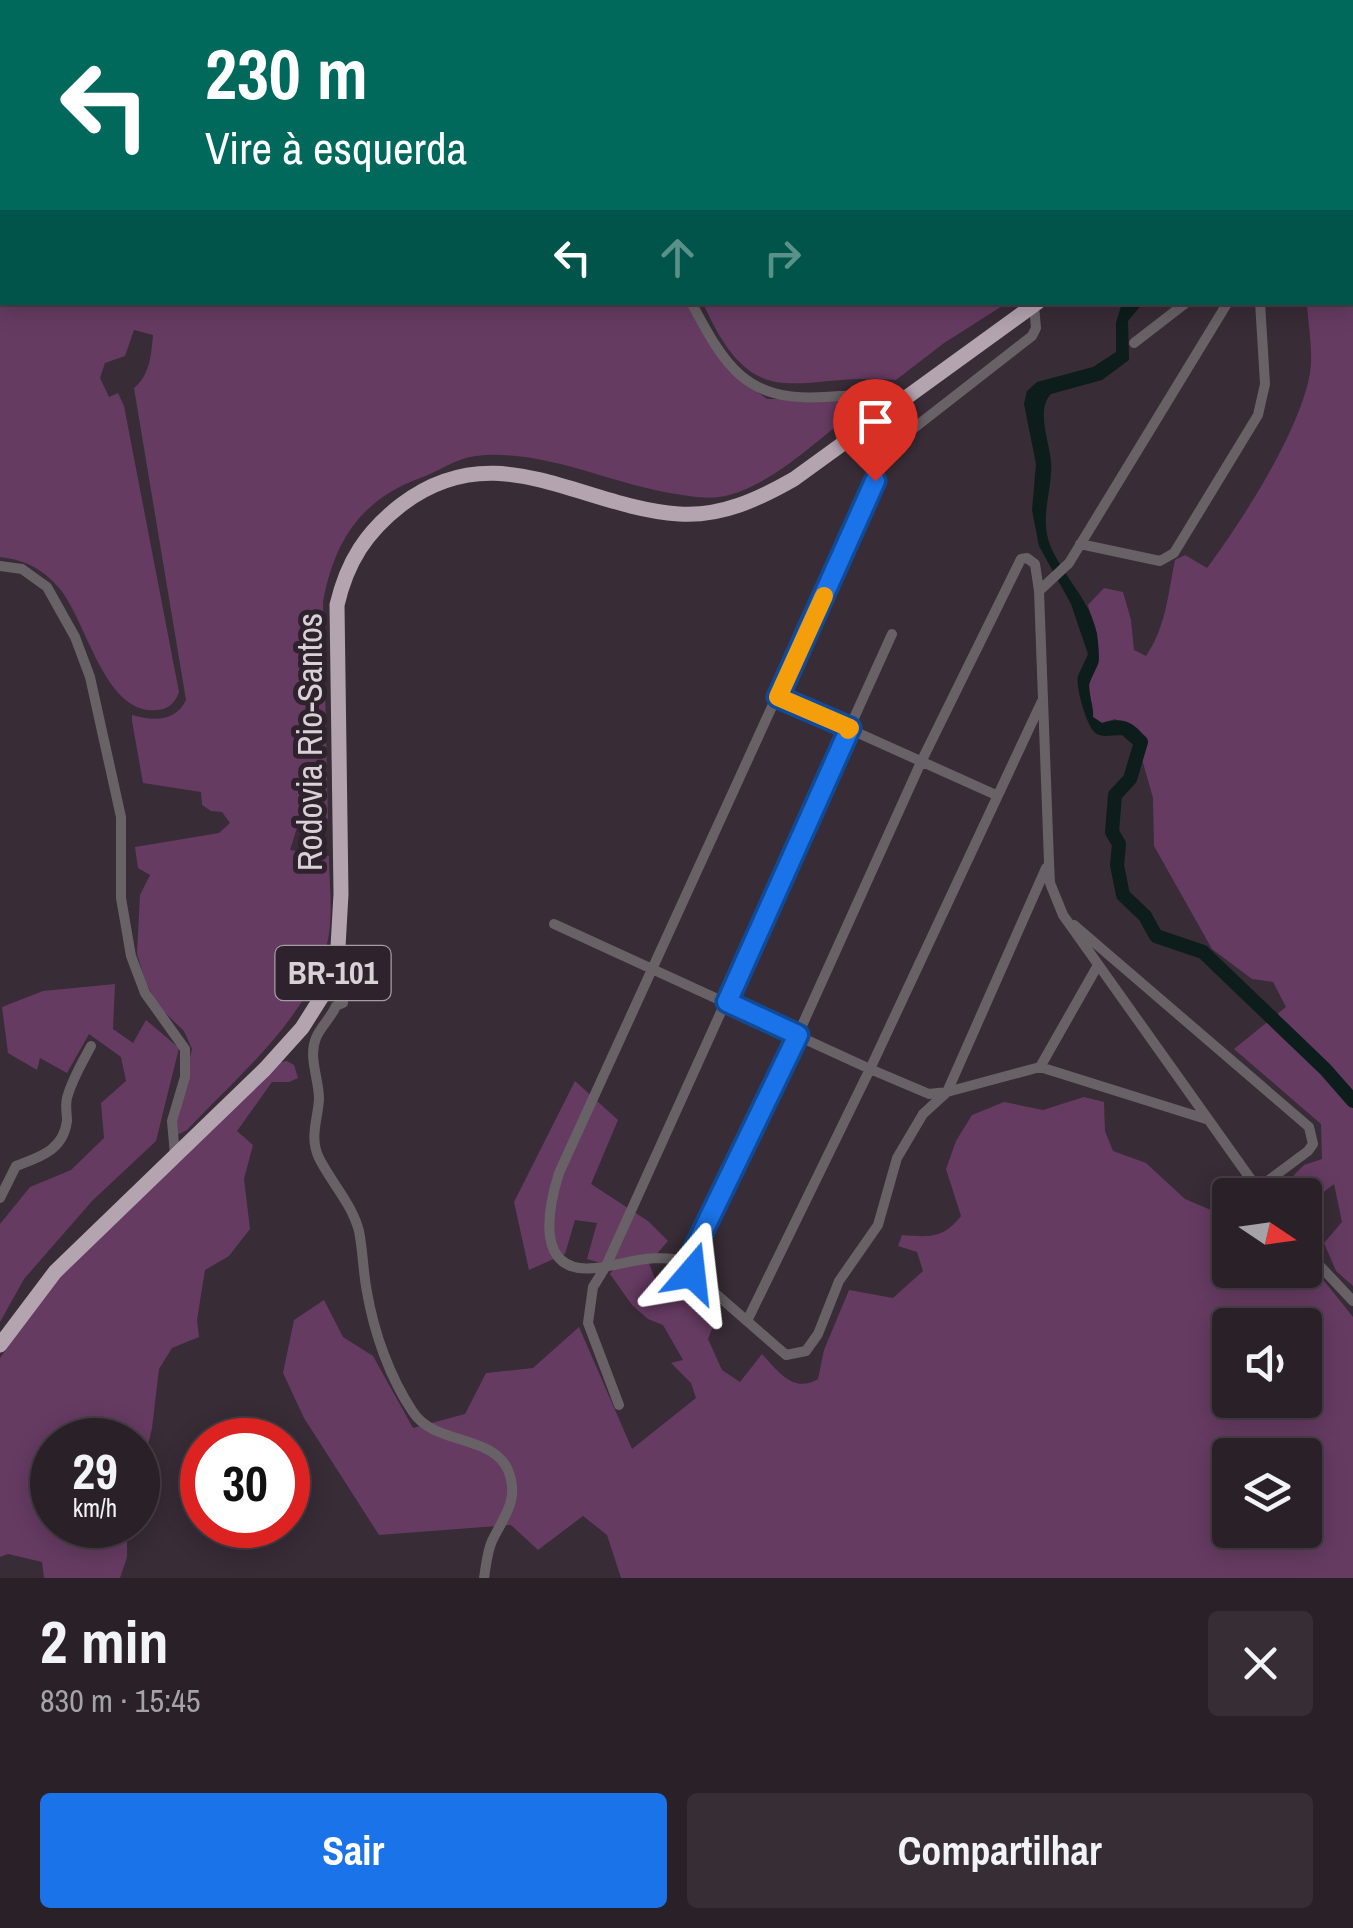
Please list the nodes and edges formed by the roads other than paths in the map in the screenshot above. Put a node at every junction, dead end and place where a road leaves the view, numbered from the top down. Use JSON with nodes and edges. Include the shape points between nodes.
{"nodes":[{"id":1,"x":693,"y":305,"type":"edge"},
{"id":2,"x":1035,"y":305,"type":"edge"},
{"id":3,"x":1036,"y":305,"type":"edge"},
{"id":4,"x":1183,"y":305,"type":"edge"},
{"id":5,"x":1222,"y":305,"type":"edge"},
{"id":6,"x":1260,"y":305,"type":"edge"},
{"id":7,"x":1134,"y":342,"type":"dead end"},
{"id":8,"x":859,"y":395,"type":"junction"},
{"id":9,"x":900,"y":402,"type":"junction"},
{"id":10,"x":875,"y":419,"type":"junction"},
{"id":11,"x":1080,"y":544,"type":"junction"},
{"id":12,"x":0,"y":566,"type":"edge"},
{"id":13,"x":1039,"y":591,"type":"junction"},
{"id":14,"x":892,"y":634,"type":"dead end"},
{"id":15,"x":778,"y":697,"type":"junction"},
{"id":16,"x":1043,"y":698,"type":"junction"},
{"id":17,"x":850,"y":728,"type":"junction"},
{"id":18,"x":922,"y":760,"type":"junction"},
{"id":19,"x":996,"y":795,"type":"junction"},
{"id":20,"x":1048,"y":862,"type":"junction"},
{"id":21,"x":1063,"y":915,"type":"junction"},
{"id":22,"x":554,"y":924,"type":"dead end"},
{"id":23,"x":1098,"y":965,"type":"junction"},
{"id":24,"x":654,"y":970,"type":"junction"},
{"id":25,"x":332,"y":974,"type":"junction"},
{"id":26,"x":727,"y":1002,"type":"junction"},
{"id":27,"x":302,"y":1028,"type":"junction"},
{"id":28,"x":319,"y":1033,"type":"junction"},
{"id":29,"x":798,"y":1035,"type":"junction"},
{"id":30,"x":91,"y":1046,"type":"dead end"},
{"id":31,"x":1040,"y":1067,"type":"junction"},
{"id":32,"x":870,"y":1069,"type":"junction"},
{"id":33,"x":947,"y":1092,"type":"junction"},
{"id":34,"x":1210,"y":1120,"type":"junction"},
{"id":35,"x":175,"y":1155,"type":"junction"},
{"id":36,"x":1250,"y":1178,"type":"edge"},
{"id":37,"x":1276,"y":1178,"type":"edge"},
{"id":38,"x":0,"y":1198,"type":"edge"},
{"id":39,"x":688,"y":1262,"type":"junction"},
{"id":40,"x":606,"y":1266,"type":"junction"},
{"id":41,"x":1322,"y":1268,"type":"edge"},
{"id":42,"x":1353,"y":1301,"type":"edge"},
{"id":43,"x":747,"y":1320,"type":"junction"},
{"id":44,"x":0,"y":1345,"type":"edge"},
{"id":45,"x":619,"y":1406,"type":"dead end"},
{"id":46,"x":484,"y":1578,"type":"edge"}],
"edges":[{"from":1,"to":8,"type":"street","via":[[728,362],[756,388],[789,398]]},
{"from":2,"to":9,"type":"highway","name":"Rodovia Rio-Santos","number":"BR-101"},
{"from":3,"to":15,"type":"street","via":[[1032,336],[890,446]]},
{"from":4,"to":7,"type":"street"},
{"from":5,"to":11,"type":"street"},
{"from":6,"to":11,"type":"street","via":[[1263,402],[1174,553],[1160,561]]},
{"from":8,"to":9,"type":"street"},
{"from":8,"to":10,"type":"street"},
{"from":9,"to":10,"type":"highway","name":"Rodovia Rio-Santos","number":"BR-101"},
{"from":10,"to":25,"type":"highway","name":"Rodovia Rio-Santos","number":"BR-101","via":[[794,479],[736,506],[680,514],[548,480],[484,472],[434,486],[381,520],[358,548],[336,605],[340,894]]},
{"from":11,"to":13,"type":"street"},
{"from":12,"to":35,"type":"street","via":[[22,569],[46,587],[90,677],[121,817],[121,898],[131,956],[145,993],[186,1048],[172,1121]]},
{"from":13,"to":16,"type":"street"},
{"from":13,"to":18,"type":"street","via":[[1035,564],[1021,559]]},
{"from":14,"to":17,"type":"street"},
{"from":15,"to":17,"type":"street"},
{"from":15,"to":24,"type":"street"},
{"from":16,"to":19,"type":"street"},
{"from":16,"to":20,"type":"street"},
{"from":17,"to":18,"type":"street"},
{"from":17,"to":26,"type":"street"},
{"from":18,"to":19,"type":"street"},
{"from":18,"to":29,"type":"street"},
{"from":19,"to":32,"type":"street"},
{"from":20,"to":21,"type":"street"},
{"from":20,"to":33,"type":"street"},
{"from":21,"to":23,"type":"street"},
{"from":21,"to":37,"type":"street","via":[[1309,1127],[1313,1144]]},
{"from":22,"to":24,"type":"street"},
{"from":23,"to":31,"type":"street"},
{"from":23,"to":34,"type":"street"},
{"from":24,"to":26,"type":"street"},
{"from":24,"to":40,"type":"street","via":[[550,1204],[549,1236],[559,1257],[580,1268]]},
{"from":25,"to":27,"type":"highway","name":"Rodovia Rio-Santos","number":"BR-101"},
{"from":25,"to":28,"type":"street","via":[[342,985],[344,1003]]},
{"from":26,"to":29,"type":"street"},
{"from":26,"to":40,"type":"street"},
{"from":27,"to":28,"type":"street"},
{"from":27,"to":35,"type":"highway","name":"Rodovia Rio-Santos","number":"BR-101"},
{"from":28,"to":46,"type":"street","via":[[316,1148],[354,1217],[387,1362],[414,1415],[445,1436],[492,1453],[507,1469],[511,1510],[490,1544]]},
{"from":29,"to":32,"type":"street"},
{"from":29,"to":39,"type":"street"},
{"from":30,"to":38,"type":"street","via":[[67,1098],[61,1137],[37,1161],[16,1166]]},
{"from":31,"to":33,"type":"street"},
{"from":31,"to":34,"type":"street"},
{"from":32,"to":33,"type":"street","via":[[929,1094]]},
{"from":32,"to":43,"type":"street"},
{"from":33,"to":43,"type":"street","via":[[909,1134],[878,1225],[839,1280],[811,1348],[786,1354]]},
{"from":34,"to":36,"type":"street"},
{"from":35,"to":44,"type":"highway","name":"Rodovia Rio-Santos","number":"BR-101","via":[[55,1272]]},
{"from":39,"to":40,"type":"street","via":[[658,1256]]},
{"from":39,"to":43,"type":"street","via":[[692,1273]]},
{"from":40,"to":45,"type":"street","via":[[593,1286],[588,1323]]},
{"from":41,"to":42,"type":"street"}]}
